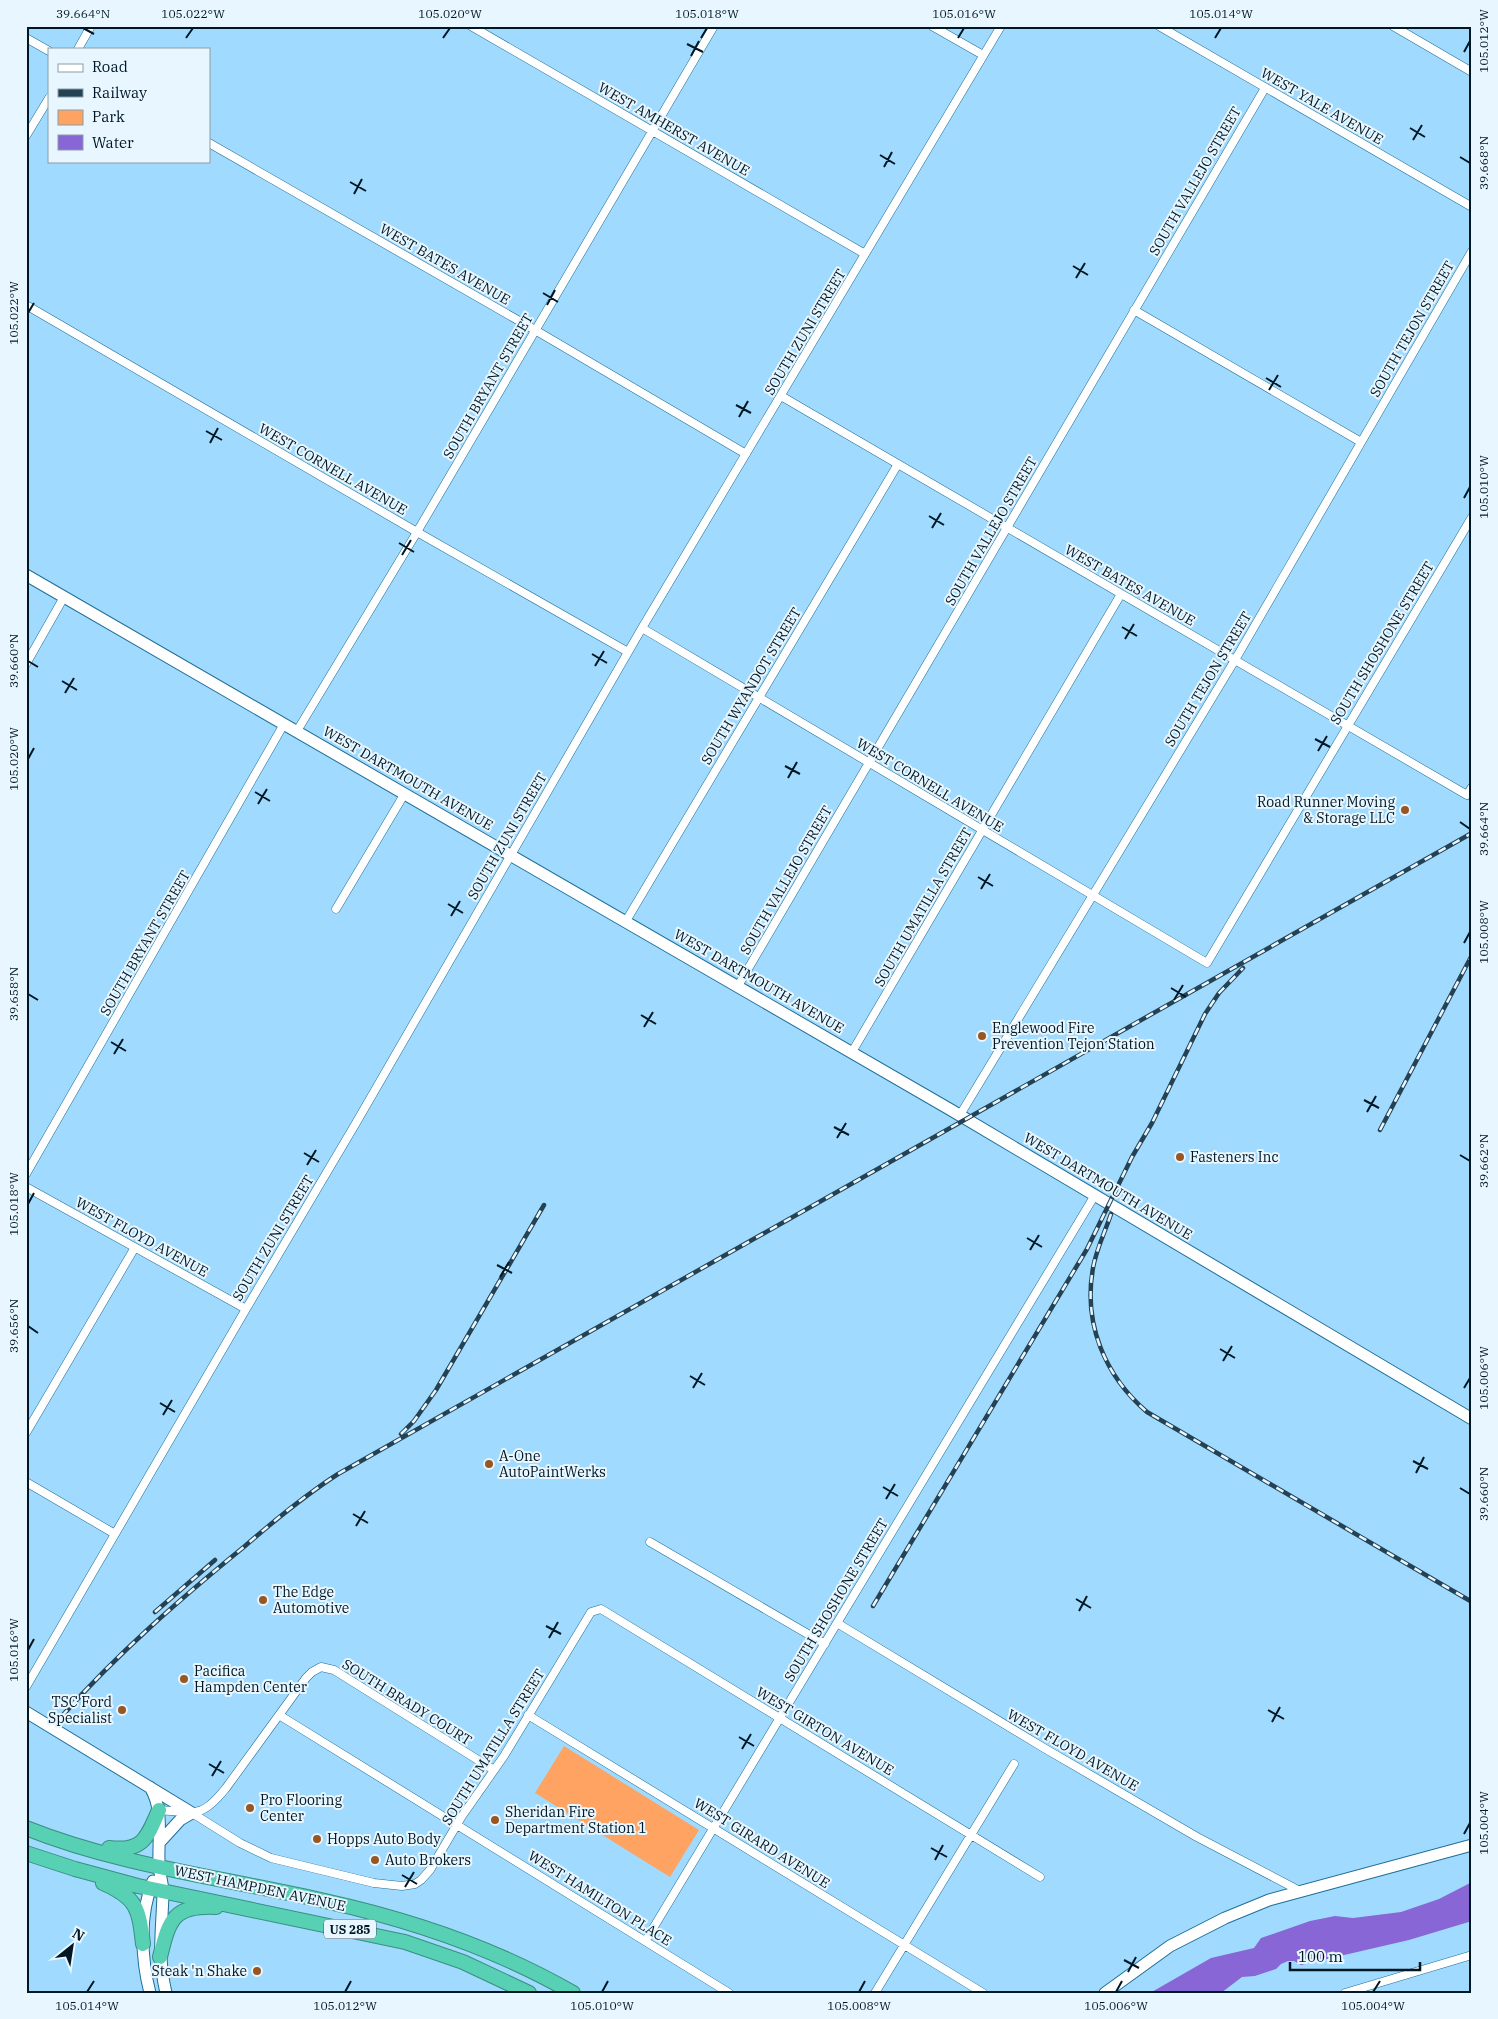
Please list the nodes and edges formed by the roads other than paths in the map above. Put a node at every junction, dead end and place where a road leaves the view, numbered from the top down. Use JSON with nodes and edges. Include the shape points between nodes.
{"nodes":[{"id":1,"x":91,"y":26,"type":"edge"},
{"id":2,"x":471,"y":26,"type":"edge"},
{"id":3,"x":714,"y":26,"type":"edge"},
{"id":4,"x":932,"y":26,"type":"edge"},
{"id":5,"x":1000,"y":26,"type":"edge"},
{"id":6,"x":1159,"y":26,"type":"edge"},
{"id":7,"x":1393,"y":26,"type":"edge"},
{"id":8,"x":26,"y":38,"type":"edge"},
{"id":9,"x":79,"y":48,"type":"edge"},
{"id":10,"x":48,"y":50,"type":"edge"},
{"id":11,"x":983,"y":55,"type":"junction"},
{"id":12,"x":1472,"y":72,"type":"edge"},
{"id":13,"x":1265,"y":88,"type":"junction"},
{"id":14,"x":48,"y":100,"type":"edge"},
{"id":15,"x":652,"y":130,"type":"junction"},
{"id":16,"x":26,"y":136,"type":"edge"},
{"id":17,"x":210,"y":144,"type":"edge"},
{"id":18,"x":1472,"y":207,"type":"edge"},
{"id":19,"x":1472,"y":251,"type":"edge"},
{"id":20,"x":865,"y":254,"type":"junction"},
{"id":21,"x":26,"y":305,"type":"edge"},
{"id":22,"x":1134,"y":310,"type":"junction"},
{"id":23,"x":536,"y":330,"type":"junction"},
{"id":24,"x":781,"y":396,"type":"junction"},
{"id":25,"x":1360,"y":442,"type":"junction"},
{"id":26,"x":746,"y":454,"type":"junction"},
{"id":27,"x":898,"y":464,"type":"junction"},
{"id":28,"x":1472,"y":517,"type":"edge"},
{"id":29,"x":1007,"y":527,"type":"junction"},
{"id":30,"x":417,"y":532,"type":"junction"},
{"id":31,"x":26,"y":576,"type":"edge"},
{"id":32,"x":1122,"y":594,"type":"junction"},
{"id":33,"x":64,"y":597,"type":"junction"},
{"id":34,"x":642,"y":628,"type":"junction"},
{"id":35,"x":628,"y":652,"type":"junction"},
{"id":36,"x":1235,"y":660,"type":"junction"},
{"id":37,"x":26,"y":664,"type":"edge"},
{"id":38,"x":759,"y":698,"type":"junction"},
{"id":39,"x":284,"y":724,"type":"junction"},
{"id":40,"x":1348,"y":726,"type":"junction"},
{"id":41,"x":297,"y":731,"type":"junction"},
{"id":42,"x":869,"y":763,"type":"junction"},
{"id":43,"x":1472,"y":787,"type":"edge"},
{"id":44,"x":405,"y":793,"type":"junction"},
{"id":45,"x":983,"y":830,"type":"junction"},
{"id":46,"x":510,"y":854,"type":"junction"},
{"id":47,"x":1093,"y":896,"type":"junction"},
{"id":48,"x":336,"y":909,"type":"dead end"},
{"id":49,"x":626,"y":921,"type":"junction"},
{"id":50,"x":1207,"y":962,"type":"joint"},
{"id":51,"x":738,"y":986,"type":"junction"},
{"id":52,"x":852,"y":1052,"type":"junction"},
{"id":53,"x":960,"y":1115,"type":"junction"},
{"id":54,"x":26,"y":1174,"type":"edge"},
{"id":55,"x":26,"y":1187,"type":"edge"},
{"id":56,"x":1095,"y":1196,"type":"junction"},
{"id":57,"x":134,"y":1249,"type":"junction"},
{"id":58,"x":246,"y":1309,"type":"junction"},
{"id":59,"x":1472,"y":1419,"type":"edge"},
{"id":60,"x":26,"y":1433,"type":"edge"},
{"id":61,"x":26,"y":1482,"type":"edge"},
{"id":62,"x":115,"y":1534,"type":"junction"},
{"id":63,"x":650,"y":1542,"type":"dead end"},
{"id":64,"x":596,"y":1609,"type":"joint"},
{"id":65,"x":837,"y":1623,"type":"junction"},
{"id":66,"x":824,"y":1644,"type":"junction"},
{"id":67,"x":26,"y":1687,"type":"edge"},
{"id":68,"x":26,"y":1712,"type":"edge"},
{"id":69,"x":279,"y":1715,"type":"junction"},
{"id":70,"x":528,"y":1715,"type":"junction"},
{"id":71,"x":780,"y":1718,"type":"junction"},
{"id":72,"x":1014,"y":1764,"type":"dead end"},
{"id":73,"x":494,"y":1770,"type":"junction"},
{"id":74,"x":150,"y":1787,"type":"junction"},
{"id":75,"x":159,"y":1810,"type":"junction"},
{"id":76,"x":192,"y":1813,"type":"junction"},
{"id":77,"x":458,"y":1825,"type":"junction"},
{"id":78,"x":26,"y":1828,"type":"edge"},
{"id":79,"x":713,"y":1828,"type":"junction"},
{"id":80,"x":971,"y":1836,"type":"junction"},
{"id":81,"x":159,"y":1843,"type":"junction"},
{"id":82,"x":74,"y":1844,"type":"junction"},
{"id":83,"x":1472,"y":1845,"type":"edge"},
{"id":84,"x":26,"y":1854,"type":"edge"},
{"id":85,"x":51,"y":1862,"type":"junction"},
{"id":86,"x":159,"y":1866,"type":"junction"},
{"id":87,"x":1040,"y":1877,"type":"dead end"},
{"id":88,"x":156,"y":1889,"type":"junction"},
{"id":89,"x":1300,"y":1891,"type":"junction"},
{"id":90,"x":263,"y":1912,"type":"junction"},
{"id":91,"x":646,"y":1940,"type":"junction"},
{"id":92,"x":143,"y":1944,"type":"junction"},
{"id":93,"x":904,"y":1945,"type":"junction"},
{"id":94,"x":1472,"y":1955,"type":"edge"},
{"id":95,"x":160,"y":1956,"type":"junction"},
{"id":96,"x":150,"y":1993,"type":"edge"},
{"id":97,"x":166,"y":1993,"type":"edge"},
{"id":98,"x":529,"y":1993,"type":"edge"},
{"id":99,"x":572,"y":1993,"type":"edge"},
{"id":100,"x":729,"y":1993,"type":"edge"},
{"id":101,"x":875,"y":1993,"type":"edge"},
{"id":102,"x":983,"y":1993,"type":"edge"},
{"id":103,"x":1105,"y":1993,"type":"edge"},
{"id":104,"x":1345,"y":1993,"type":"edge"}],
"edges":[{"from":1,"to":9,"type":"street"},
{"from":2,"to":15,"type":"street","name":"WEST AMHERST AVENUE"},
{"from":3,"to":15,"type":"street","name":"SOUTH BRYANT STREET"},
{"from":4,"to":11,"type":"street"},
{"from":5,"to":11,"type":"street","name":"SOUTH ZUNI STREET"},
{"from":6,"to":13,"type":"street","name":"WEST YALE AVENUE"},
{"from":7,"to":12,"type":"street"},
{"from":8,"to":10,"type":"street"},
{"from":11,"to":20,"type":"street","name":"SOUTH ZUNI STREET"},
{"from":13,"to":18,"type":"street","name":"WEST YALE AVENUE"},
{"from":13,"to":22,"type":"street","name":"SOUTH VALLEJO STREET"},
{"from":14,"to":16,"type":"street"},
{"from":15,"to":20,"type":"street","name":"WEST AMHERST AVENUE"},
{"from":15,"to":23,"type":"street","name":"SOUTH BRYANT STREET"},
{"from":17,"to":23,"type":"street","name":"WEST BATES AVENUE"},
{"from":19,"to":25,"type":"street","name":"SOUTH TEJON STREET"},
{"from":20,"to":24,"type":"street","name":"SOUTH ZUNI STREET"},
{"from":21,"to":30,"type":"street","name":"WEST CORNELL AVENUE"},
{"from":22,"to":25,"type":"street"},
{"from":22,"to":29,"type":"street","name":"SOUTH VALLEJO STREET"},
{"from":23,"to":26,"type":"street","name":"WEST BATES AVENUE"},
{"from":23,"to":30,"type":"street","name":"SOUTH BRYANT STREET"},
{"from":24,"to":26,"type":"street","name":"SOUTH ZUNI STREET"},
{"from":24,"to":27,"type":"street","name":"WEST BATES AVENUE"},
{"from":25,"to":36,"type":"street","name":"SOUTH TEJON STREET"},
{"from":26,"to":34,"type":"street","name":"SOUTH ZUNI STREET"},
{"from":27,"to":29,"type":"street","name":"WEST BATES AVENUE"},
{"from":27,"to":38,"type":"street","name":"SOUTH WYANDOT STREET"},
{"from":28,"to":40,"type":"street","name":"SOUTH SHOSHONE STREET"},
{"from":29,"to":32,"type":"street","name":"WEST BATES AVENUE"},
{"from":29,"to":42,"type":"street","name":"SOUTH VALLEJO STREET"},
{"from":30,"to":35,"type":"street","name":"WEST CORNELL AVENUE"},
{"from":30,"to":41,"type":"street","name":"SOUTH BRYANT STREET"},
{"from":31,"to":33,"type":"main road","name":"WEST DARTMOUTH AVENUE"},
{"from":32,"to":36,"type":"street","name":"WEST BATES AVENUE"},
{"from":32,"to":45,"type":"street","name":"SOUTH UMATILLA STREET"},
{"from":33,"to":37,"type":"street"},
{"from":33,"to":39,"type":"main road","name":"WEST DARTMOUTH AVENUE"},
{"from":34,"to":35,"type":"street","name":"SOUTH ZUNI STREET"},
{"from":34,"to":38,"type":"street","name":"WEST CORNELL AVENUE"},
{"from":35,"to":46,"type":"street","name":"SOUTH ZUNI STREET"},
{"from":36,"to":40,"type":"street","name":"WEST BATES AVENUE"},
{"from":36,"to":47,"type":"street","name":"SOUTH TEJON STREET"},
{"from":38,"to":42,"type":"street","name":"WEST CORNELL AVENUE"},
{"from":38,"to":49,"type":"street","name":"SOUTH WYANDOT STREET"},
{"from":39,"to":41,"type":"main road","name":"WEST DARTMOUTH AVENUE"},
{"from":39,"to":54,"type":"street","name":"SOUTH BRYANT STREET"},
{"from":40,"to":43,"type":"street","name":"WEST BATES AVENUE","via":[[1467,795]]},
{"from":40,"to":50,"type":"street","name":"SOUTH SHOSHONE STREET"},
{"from":41,"to":44,"type":"main road","name":"WEST DARTMOUTH AVENUE"},
{"from":42,"to":45,"type":"street","name":"WEST CORNELL AVENUE"},
{"from":42,"to":51,"type":"street","name":"SOUTH VALLEJO STREET"},
{"from":44,"to":46,"type":"main road","name":"WEST DARTMOUTH AVENUE"},
{"from":44,"to":48,"type":"street"},
{"from":45,"to":47,"type":"street","name":"WEST CORNELL AVENUE"},
{"from":45,"to":52,"type":"street","name":"SOUTH UMATILLA STREET"},
{"from":46,"to":49,"type":"main road","name":"WEST DARTMOUTH AVENUE"},
{"from":46,"to":58,"type":"street","name":"SOUTH ZUNI STREET"},
{"from":47,"to":50,"type":"street","name":"WEST CORNELL AVENUE"},
{"from":47,"to":53,"type":"street","name":"SOUTH TEJON STREET"},
{"from":49,"to":51,"type":"main road","name":"WEST DARTMOUTH AVENUE"},
{"from":51,"to":52,"type":"main road","name":"WEST DARTMOUTH AVENUE"},
{"from":52,"to":53,"type":"main road","name":"WEST DARTMOUTH AVENUE"},
{"from":53,"to":56,"type":"main road","name":"WEST DARTMOUTH AVENUE"},
{"from":55,"to":57,"type":"street","name":"WEST FLOYD AVENUE"},
{"from":56,"to":59,"type":"main road","name":"WEST DARTMOUTH AVENUE"},
{"from":56,"to":65,"type":"street","name":"SOUTH SHOSHONE STREET"},
{"from":57,"to":58,"type":"street","name":"WEST FLOYD AVENUE"},
{"from":57,"to":60,"type":"street"},
{"from":58,"to":62,"type":"street","name":"SOUTH ZUNI STREET"},
{"from":61,"to":62,"type":"street"},
{"from":62,"to":67,"type":"street","name":"SOUTH ZUNI STREET"},
{"from":63,"to":66,"type":"street"},
{"from":64,"to":70,"type":"street","name":"SOUTH UMATILLA STREET","via":[[591,1612]]},
{"from":64,"to":71,"type":"street","name":"WEST GIRTON AVENUE","via":[[602,1609]]},
{"from":65,"to":66,"type":"street","name":"SOUTH SHOSHONE STREET"},
{"from":65,"to":89,"type":"street","name":"WEST FLOYD AVENUE","via":[[1197,1837]]},
{"from":66,"to":71,"type":"street","name":"SOUTH SHOSHONE STREET"},
{"from":68,"to":74,"type":"main road"},
{"from":69,"to":73,"type":"street","name":"SOUTH BRADY COURT","via":[[312,1672],[321,1667],[328,1668]]},
{"from":69,"to":76,"type":"street","name":"SOUTH BRADY COURT","via":[[218,1798],[205,1810]]},
{"from":69,"to":77,"type":"street","name":"WEST HAMILTON PLACE"},
{"from":70,"to":73,"type":"street","name":"SOUTH UMATILLA STREET"},
{"from":70,"to":79,"type":"street","name":"WEST GIRARD AVENUE"},
{"from":71,"to":79,"type":"street","name":"SOUTH SHOSHONE STREET"},
{"from":71,"to":80,"type":"street","name":"WEST GIRTON AVENUE"},
{"from":72,"to":80,"type":"street"},
{"from":73,"to":77,"type":"street","name":"SOUTH UMATILLA STREET"},
{"from":74,"to":75,"type":"main road"},
{"from":74,"to":76,"type":"main road"},
{"from":75,"to":76,"type":"street"},
{"from":75,"to":81,"type":"main road"},
{"from":75,"to":82,"type":"highway","via":[[146,1836],[132,1848]]},
{"from":76,"to":77,"type":"street","name":"SOUTH UMATILLA STREET","via":[[271,1858],[374,1883],[402,1886],[415,1884],[426,1875]]},
{"from":76,"to":81,"type":"main road","via":[[180,1820]]},
{"from":77,"to":91,"type":"street","name":"WEST HAMILTON PLACE"},
{"from":78,"to":82,"type":"highway","name":"WEST HAMPDEN AVENUE","number":"US 285"},
{"from":79,"to":91,"type":"street","name":"SOUTH SHOSHONE STREET"},
{"from":79,"to":93,"type":"street","name":"WEST GIRARD AVENUE"},
{"from":80,"to":87,"type":"street","name":"WEST GIRTON AVENUE"},
{"from":80,"to":93,"type":"street"},
{"from":81,"to":86,"type":"main road"},
{"from":82,"to":86,"type":"highway","name":"WEST HAMPDEN AVENUE","number":"US 285"},
{"from":83,"to":89,"type":"main road"},
{"from":84,"to":85,"type":"highway","name":"WEST HAMPDEN AVENUE","number":"US 285"},
{"from":85,"to":88,"type":"highway","name":"WEST HAMPDEN AVENUE","number":"US 285"},
{"from":85,"to":92,"type":"highway","via":[[110,1886],[132,1900],[140,1915]]},
{"from":86,"to":88,"type":"main road"},
{"from":86,"to":99,"type":"highway","name":"WEST HAMPDEN AVENUE","number":"US 285","via":[[324,1900],[426,1927],[505,1958]]},
{"from":88,"to":90,"type":"highway","name":"WEST HAMPDEN AVENUE","number":"US 285"},
{"from":88,"to":92,"type":"main road","via":[[145,1916]]},
{"from":88,"to":95,"type":"main road"},
{"from":89,"to":103,"type":"main road","via":[[1269,1900],[1190,1935]]},
{"from":90,"to":95,"type":"highway","via":[[211,1907],[182,1912],[169,1924]]},
{"from":90,"to":98,"type":"highway","name":"WEST HAMPDEN AVENUE","number":"US 285","via":[[423,1947],[485,1971]]},
{"from":91,"to":100,"type":"street","name":"WEST HAMILTON PLACE"},
{"from":92,"to":96,"type":"main road"},
{"from":93,"to":101,"type":"street"},
{"from":93,"to":102,"type":"street","name":"WEST GIRARD AVENUE"},
{"from":94,"to":104,"type":"street"},
{"from":95,"to":97,"type":"main road"}]}
